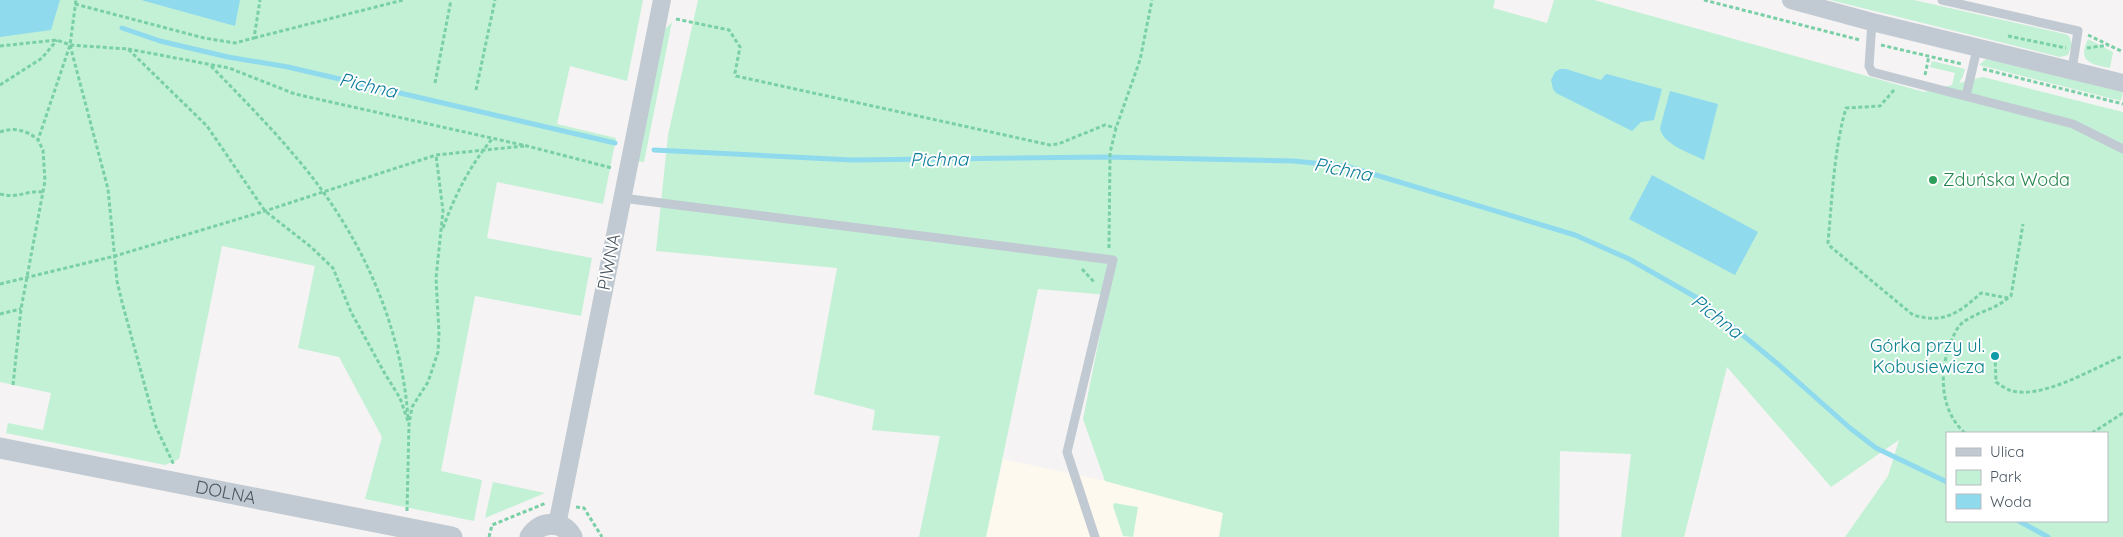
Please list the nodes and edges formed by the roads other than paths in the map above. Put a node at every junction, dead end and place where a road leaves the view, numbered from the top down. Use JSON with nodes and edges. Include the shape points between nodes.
{"nodes":[{"id":1,"x":662,"y":0,"type":"edge"},
{"id":2,"x":1791,"y":0,"type":"edge"},
{"id":3,"x":1942,"y":0,"type":"edge"},
{"id":4,"x":1872,"y":22,"type":"junction"},
{"id":5,"x":1977,"y":49,"type":"junction"},
{"id":6,"x":2072,"y":70,"type":"junction"},
{"id":7,"x":2123,"y":83,"type":"edge"},
{"id":8,"x":1966,"y":96,"type":"junction"},
{"id":9,"x":2123,"y":148,"type":"edge"},
{"id":10,"x":622,"y":198,"type":"junction"},
{"id":11,"x":0,"y":448,"type":"edge"},
{"id":12,"x":564,"y":531,"type":"edge"},
{"id":13,"x":452,"y":537,"type":"edge"},
{"id":14,"x":530,"y":537,"type":"edge"},
{"id":15,"x":1095,"y":537,"type":"edge"}],
"edges":[{"from":1,"to":10,"type":"street","name":"PIWNA"},
{"from":2,"to":4,"type":"street"},
{"from":3,"to":6,"type":"lane","via":[[2078,31]]},
{"from":4,"to":5,"type":"street"},
{"from":4,"to":8,"type":"lane","via":[[1869,43],[1872,72]]},
{"from":5,"to":6,"type":"street"},
{"from":5,"to":8,"type":"lane"},
{"from":6,"to":7,"type":"street"},
{"from":8,"to":9,"type":"lane","via":[[2074,124]]},
{"from":10,"to":12,"type":"street","name":"PIWNA"},
{"from":10,"to":15,"type":"lane","via":[[1113,260],[1067,452]]},
{"from":11,"to":13,"type":"street","name":"DOLNA"},
{"from":12,"to":14,"type":"street","via":[[542,525]]}]}
